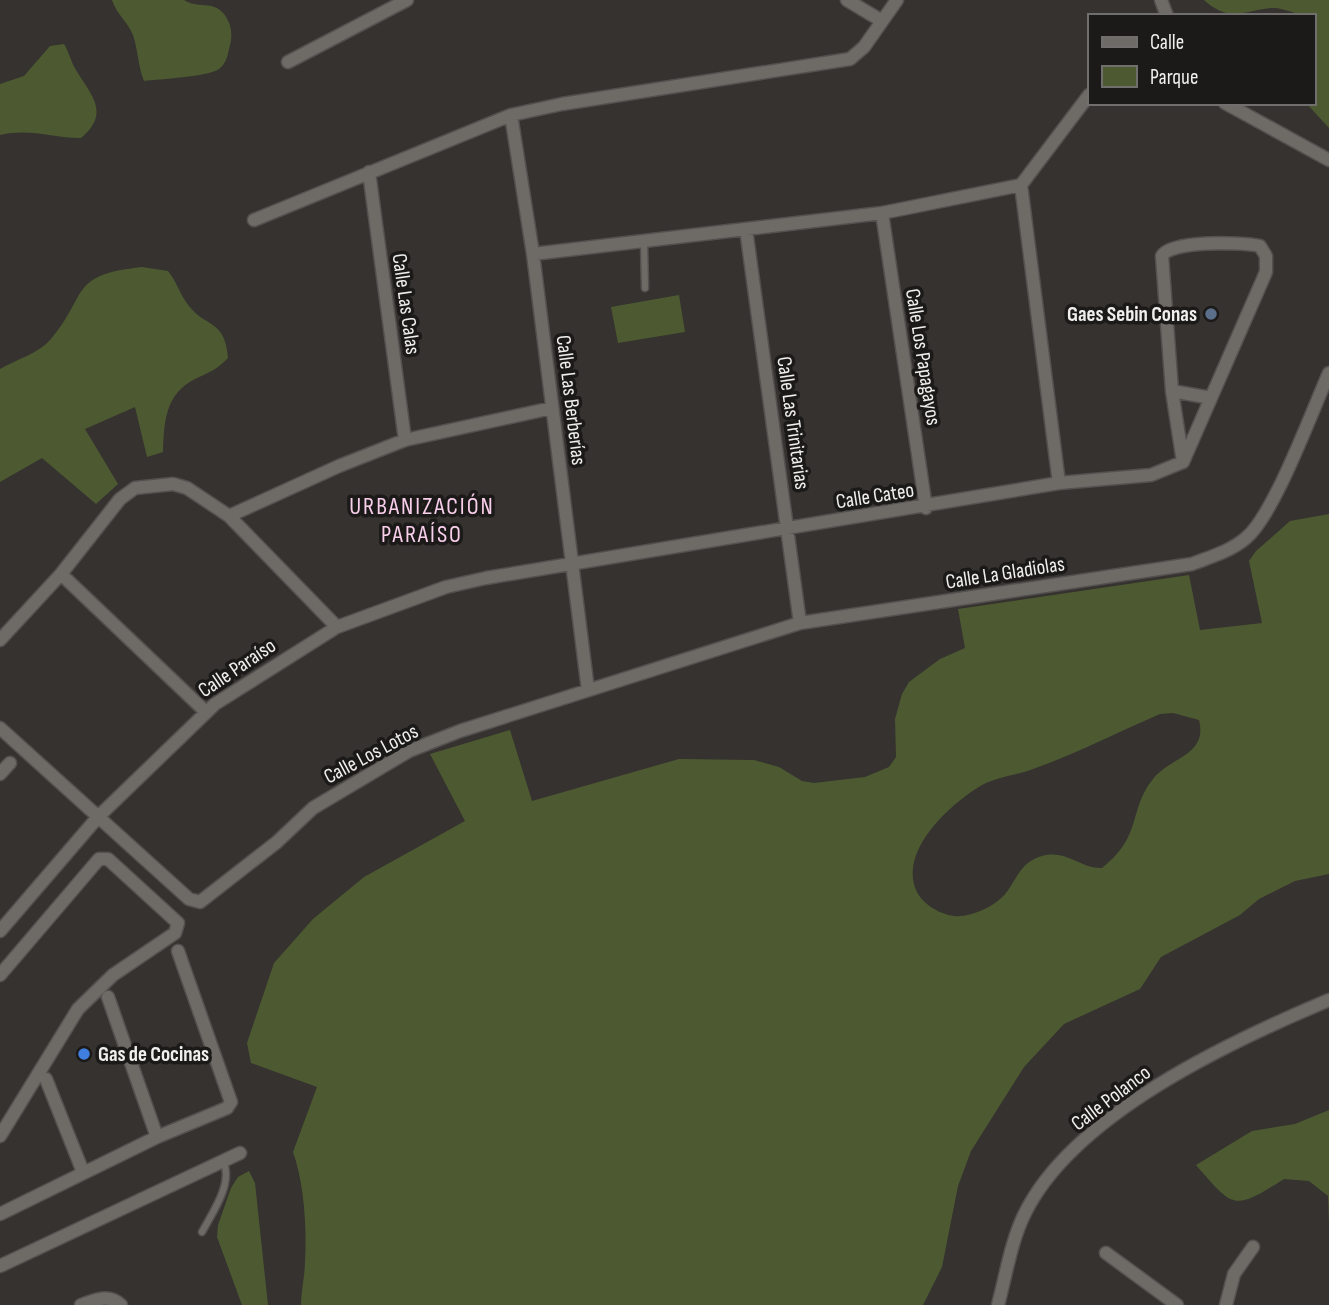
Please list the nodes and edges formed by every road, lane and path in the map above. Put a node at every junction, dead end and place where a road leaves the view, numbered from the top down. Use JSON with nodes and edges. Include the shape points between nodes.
{"nodes":[{"id":1,"x":407,"y":0,"type":"edge"},
{"id":2,"x":847,"y":0,"type":"edge"},
{"id":3,"x":897,"y":0,"type":"edge"},
{"id":4,"x":882,"y":21,"type":"junction"},
{"id":5,"x":288,"y":62,"type":"dead end"},
{"id":6,"x":1088,"y":96,"type":"edge"},
{"id":7,"x":1229,"y":105,"type":"edge"},
{"id":8,"x":510,"y":115,"type":"junction"},
{"id":9,"x":1329,"y":160,"type":"edge"},
{"id":10,"x":369,"y":172,"type":"junction"},
{"id":11,"x":1021,"y":186,"type":"junction"},
{"id":12,"x":881,"y":212,"type":"junction"},
{"id":13,"x":254,"y":220,"type":"dead end"},
{"id":14,"x":746,"y":229,"type":"junction"},
{"id":15,"x":644,"y":239,"type":"junction"},
{"id":16,"x":533,"y":254,"type":"junction"},
{"id":17,"x":645,"y":288,"type":"dead end"},
{"id":18,"x":1329,"y":373,"type":"edge"},
{"id":19,"x":1172,"y":391,"type":"junction"},
{"id":20,"x":1211,"y":398,"type":"junction"},
{"id":21,"x":552,"y":408,"type":"junction"},
{"id":22,"x":405,"y":440,"type":"junction"},
{"id":23,"x":1183,"y":462,"type":"junction"},
{"id":24,"x":1059,"y":483,"type":"junction"},
{"id":25,"x":926,"y":508,"type":"junction"},
{"id":26,"x":229,"y":516,"type":"junction"},
{"id":27,"x":789,"y":530,"type":"junction"},
{"id":28,"x":572,"y":563,"type":"junction"},
{"id":29,"x":61,"y":574,"type":"junction"},
{"id":30,"x":800,"y":623,"type":"junction"},
{"id":31,"x":337,"y":627,"type":"junction"},
{"id":32,"x":0,"y":640,"type":"edge"},
{"id":33,"x":588,"y":690,"type":"junction"},
{"id":34,"x":206,"y":712,"type":"junction"},
{"id":35,"x":0,"y":728,"type":"edge"},
{"id":36,"x":10,"y":763,"type":"dead end"},
{"id":37,"x":0,"y":774,"type":"edge"},
{"id":38,"x":98,"y":817,"type":"junction"},
{"id":39,"x":0,"y":931,"type":"edge"},
{"id":40,"x":178,"y":951,"type":"dead end"},
{"id":41,"x":0,"y":975,"type":"edge"},
{"id":42,"x":108,"y":998,"type":"dead end"},
{"id":43,"x":1329,"y":1000,"type":"edge"},
{"id":44,"x":46,"y":1079,"type":"dead end"},
{"id":45,"x":0,"y":1136,"type":"edge"},
{"id":46,"x":157,"y":1137,"type":"junction"},
{"id":47,"x":240,"y":1153,"type":"dead end"},
{"id":48,"x":223,"y":1161,"type":"junction"},
{"id":49,"x":83,"y":1172,"type":"junction"},
{"id":50,"x":0,"y":1214,"type":"edge"},
{"id":51,"x":202,"y":1232,"type":"dead end"},
{"id":52,"x":1253,"y":1247,"type":"dead end"},
{"id":53,"x":1105,"y":1253,"type":"dead end"},
{"id":54,"x":0,"y":1266,"type":"edge"},
{"id":55,"x":81,"y":1305,"type":"edge"},
{"id":56,"x":121,"y":1305,"type":"edge"},
{"id":57,"x":998,"y":1305,"type":"edge"},
{"id":58,"x":1177,"y":1305,"type":"edge"},
{"id":59,"x":1226,"y":1305,"type":"edge"}],
"edges":[{"from":1,"to":5,"type":"street"},
{"from":2,"to":4,"type":"street"},
{"from":3,"to":4,"type":"street"},
{"from":4,"to":8,"type":"street","via":[[864,47],[839,62]]},
{"from":6,"to":11,"type":"street"},
{"from":7,"to":9,"type":"street"},
{"from":8,"to":10,"type":"street"},
{"from":8,"to":16,"type":"street","name":"Calle Las Berberías"},
{"from":10,"to":13,"type":"street"},
{"from":10,"to":22,"type":"street","name":"Calle Las Calas"},
{"from":11,"to":12,"type":"street"},
{"from":11,"to":24,"type":"street"},
{"from":12,"to":14,"type":"street"},
{"from":12,"to":25,"type":"street","name":"Calle Los Papagayos"},
{"from":14,"to":15,"type":"street"},
{"from":14,"to":27,"type":"street","name":"Calle Las Trinitarias"},
{"from":15,"to":16,"type":"street"},
{"from":15,"to":17,"type":"lane"},
{"from":16,"to":21,"type":"street","name":"Calle Las Berberías"},
{"from":18,"to":30,"type":"street","name":"Calle La Gladiolas","via":[[1264,518],[1245,538],[1218,554],[1192,564]]},
{"from":19,"to":20,"type":"street"},
{"from":19,"to":20,"type":"street","via":[[1160,264],[1164,250],[1174,246],[1260,246],[1266,256],[1266,272]]},
{"from":19,"to":23,"type":"street"},
{"from":20,"to":23,"type":"street"},
{"from":21,"to":22,"type":"street"},
{"from":21,"to":28,"type":"street","name":"Calle Las Berberías"},
{"from":22,"to":26,"type":"street"},
{"from":23,"to":24,"type":"street","name":"Calle Cateo","via":[[1151,475]]},
{"from":24,"to":25,"type":"street","name":"Calle Cateo"},
{"from":25,"to":27,"type":"street","name":"Calle Cateo"},
{"from":26,"to":29,"type":"street","via":[[180,486],[135,488],[120,499]]},
{"from":26,"to":31,"type":"street"},
{"from":27,"to":28,"type":"street","name":"Calle Cateo"},
{"from":27,"to":30,"type":"street","name":"Calle Las Trinitarias"},
{"from":28,"to":31,"type":"street","name":"Calle Paraíso","via":[[446,587]]},
{"from":28,"to":33,"type":"street","name":"Calle Las Berberías"},
{"from":29,"to":32,"type":"street"},
{"from":29,"to":34,"type":"street"},
{"from":30,"to":33,"type":"street","name":"Calle La Gladiolas"},
{"from":31,"to":34,"type":"street","name":"Calle Paraíso"},
{"from":33,"to":38,"type":"street","name":"Calle Los Lotos","via":[[409,751],[313,808],[200,902],[189,899]]},
{"from":34,"to":38,"type":"street","name":"Calle Paraíso"},
{"from":35,"to":38,"type":"street"},
{"from":36,"to":37,"type":"street"},
{"from":38,"to":39,"type":"street","name":"Calle Paraíso"},
{"from":40,"to":46,"type":"street","via":[[231,1102],[227,1108]]},
{"from":41,"to":45,"type":"street","via":[[99,859],[108,859],[178,923],[175,933],[113,975],[78,1009]]},
{"from":42,"to":46,"type":"street"},
{"from":43,"to":57,"type":"street","name":"Calle Polanco","via":[[1189,1067],[1115,1115],[1066,1156],[1024,1214]]},
{"from":44,"to":49,"type":"street"},
{"from":46,"to":49,"type":"street"},
{"from":47,"to":48,"type":"street"},
{"from":48,"to":51,"type":"lane","via":[[222,1191]]},
{"from":48,"to":54,"type":"street"},
{"from":49,"to":50,"type":"street"},
{"from":52,"to":59,"type":"street","via":[[1234,1274]]},
{"from":53,"to":58,"type":"street"},
{"from":55,"to":56,"type":"street","via":[[104,1298]]}]}
